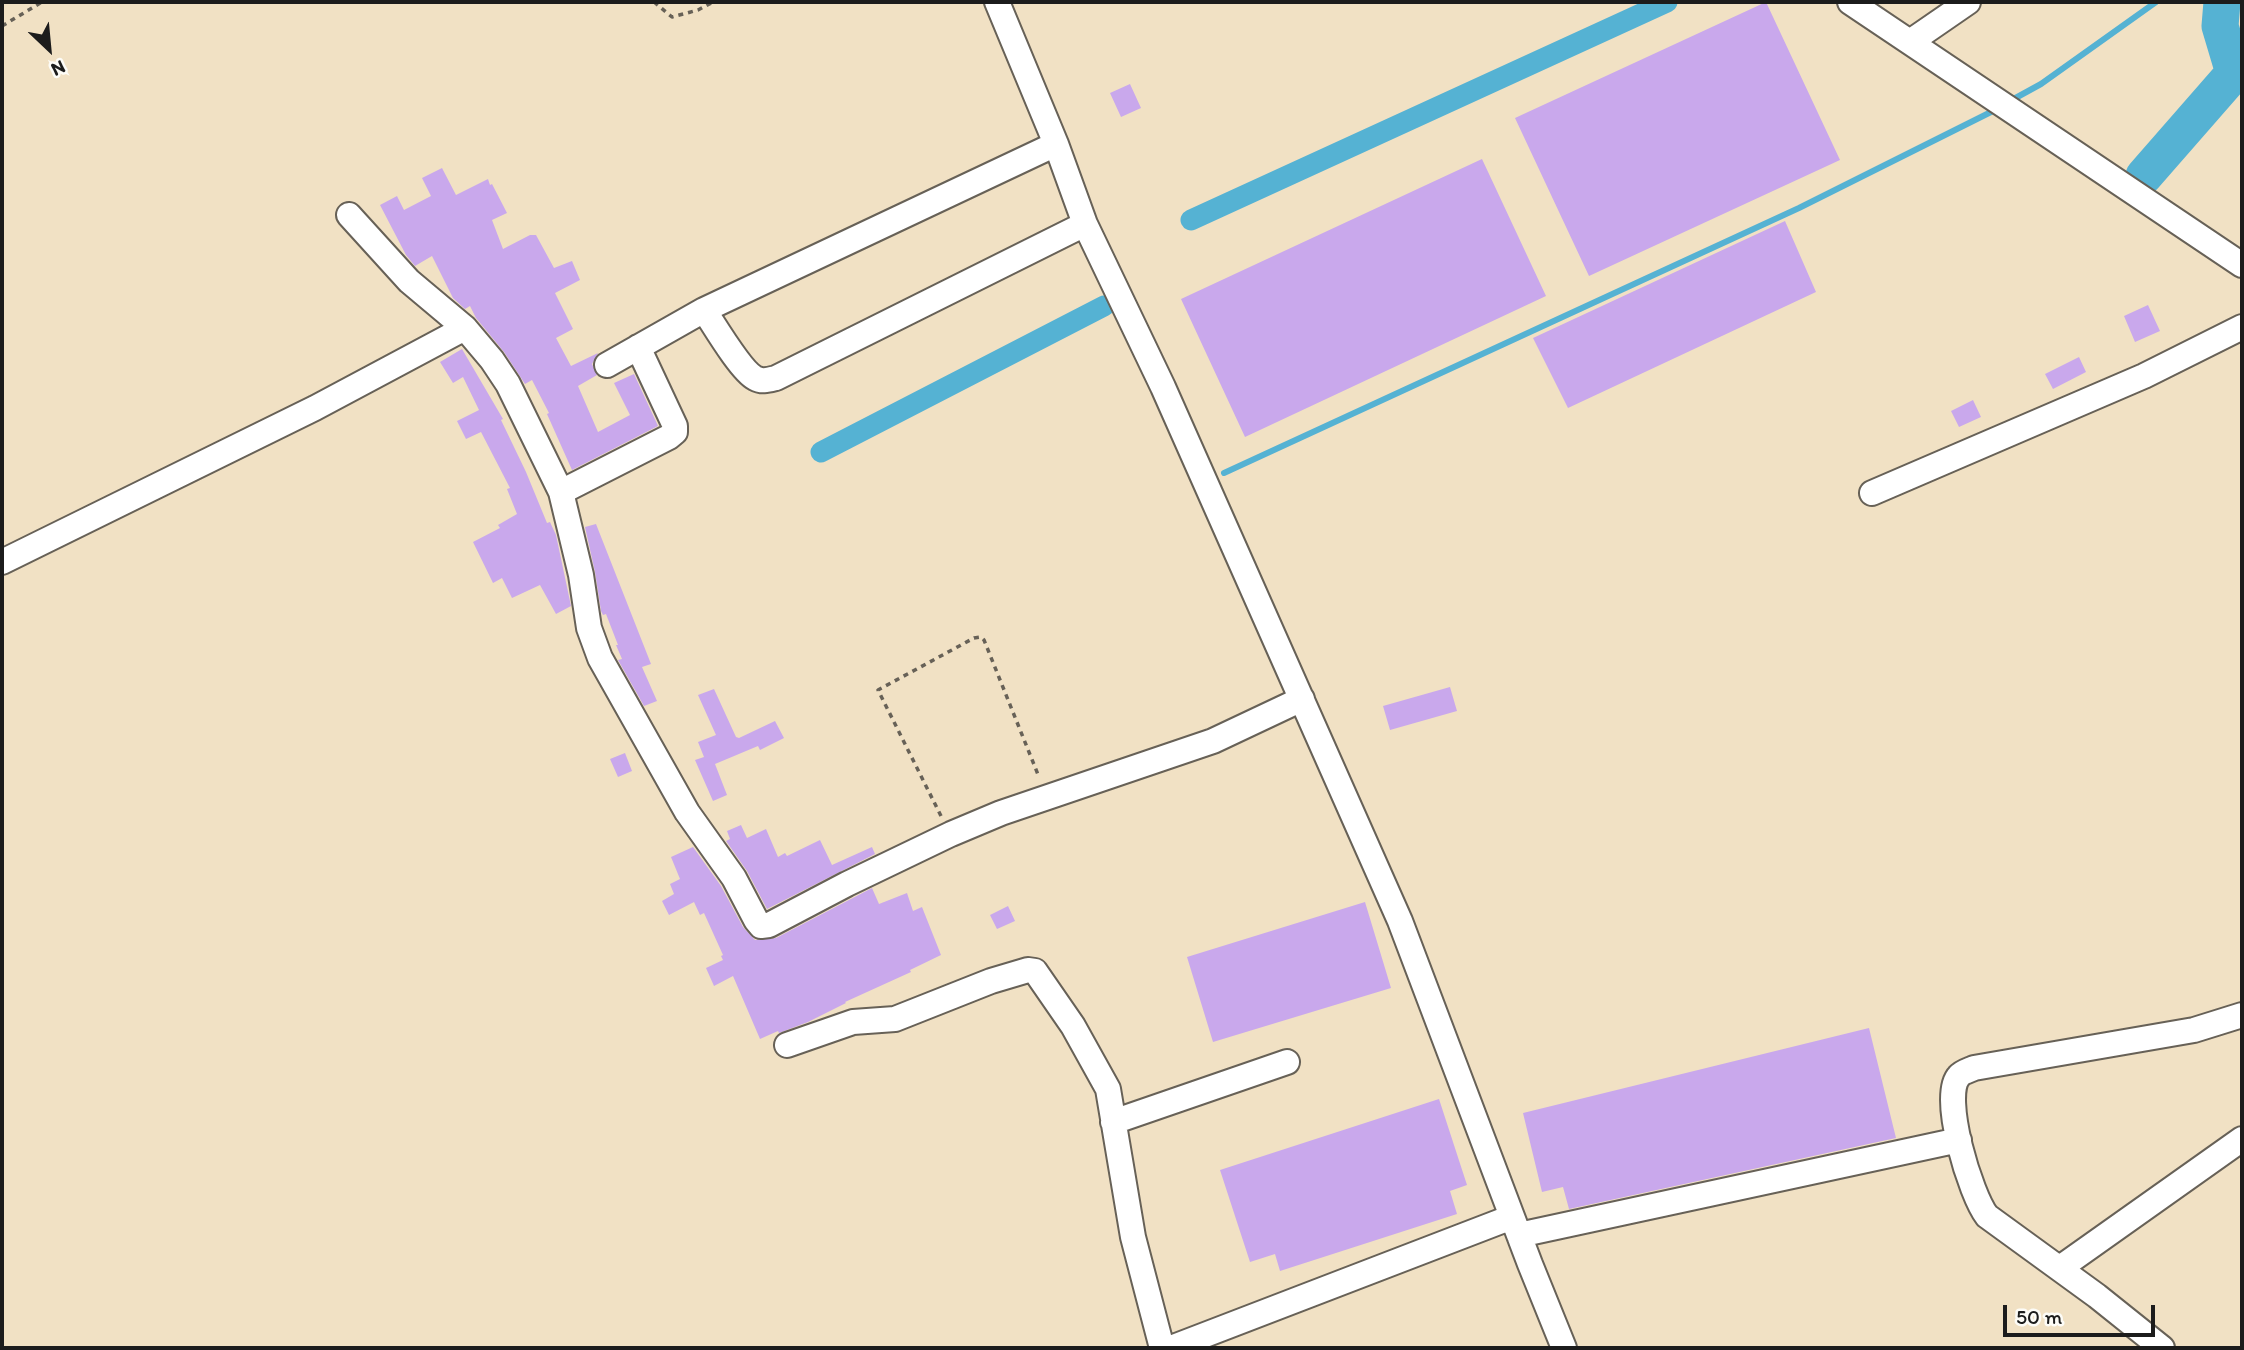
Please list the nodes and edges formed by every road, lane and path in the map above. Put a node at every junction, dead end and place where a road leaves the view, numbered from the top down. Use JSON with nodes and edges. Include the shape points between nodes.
{"nodes":[{"id":1,"x":41,"y":2,"type":"edge"},
{"id":2,"x":654,"y":2,"type":"edge"},
{"id":3,"x":713,"y":2,"type":"edge"},
{"id":4,"x":997,"y":2,"type":"edge"},
{"id":5,"x":1850,"y":2,"type":"edge"},
{"id":6,"x":1968,"y":2,"type":"edge"},
{"id":7,"x":2,"y":26,"type":"edge"},
{"id":8,"x":1910,"y":42,"type":"junction"},
{"id":9,"x":1056,"y":144,"type":"junction"},
{"id":10,"x":348,"y":215,"type":"dead end"},
{"id":11,"x":1085,"y":224,"type":"junction"},
{"id":12,"x":2242,"y":265,"type":"edge"},
{"id":13,"x":704,"y":310,"type":"junction"},
{"id":14,"x":2242,"y":327,"type":"edge"},
{"id":15,"x":465,"y":328,"type":"junction"},
{"id":16,"x":638,"y":347,"type":"junction"},
{"id":17,"x":607,"y":365,"type":"dead end"},
{"id":18,"x":561,"y":492,"type":"junction"},
{"id":19,"x":1872,"y":493,"type":"dead end"},
{"id":20,"x":2,"y":562,"type":"edge"},
{"id":21,"x":1302,"y":699,"type":"junction"},
{"id":22,"x":1048,"y":798,"type":"junction"},
{"id":23,"x":951,"y":834,"type":"junction"},
{"id":24,"x":2242,"y":1016,"type":"edge"},
{"id":25,"x":787,"y":1045,"type":"dead end"},
{"id":26,"x":1287,"y":1062,"type":"dead end"},
{"id":27,"x":1113,"y":1122,"type":"junction"},
{"id":28,"x":2242,"y":1139,"type":"edge"},
{"id":29,"x":1959,"y":1140,"type":"junction"},
{"id":30,"x":1516,"y":1226,"type":"junction"},
{"id":31,"x":2060,"y":1268,"type":"junction"},
{"id":32,"x":1163,"y":1348,"type":"edge"},
{"id":33,"x":1171,"y":1348,"type":"edge"},
{"id":34,"x":1564,"y":1348,"type":"edge"},
{"id":35,"x":2162,"y":1348,"type":"edge"}],
"edges":[{"from":1,"to":7,"type":"path"},
{"from":2,"to":3,"type":"path","via":[[672,17]]},
{"from":4,"to":9,"type":"street"},
{"from":5,"to":8,"type":"street"},
{"from":6,"to":8,"type":"street"},
{"from":8,"to":12,"type":"street"},
{"from":9,"to":11,"type":"street"},
{"from":9,"to":13,"type":"street"},
{"from":10,"to":15,"type":"street","via":[[409,281]]},
{"from":11,"to":13,"type":"street","via":[[764,381],[742,365]]},
{"from":11,"to":21,"type":"street"},
{"from":13,"to":16,"type":"street"},
{"from":14,"to":19,"type":"street","via":[[2144,376]]},
{"from":15,"to":18,"type":"street","via":[[508,384]]},
{"from":15,"to":20,"type":"street","via":[[315,408]]},
{"from":16,"to":17,"type":"street"},
{"from":16,"to":18,"type":"street","via":[[674,432]]},
{"from":18,"to":23,"type":"street","via":[[589,628],[600,658],[687,812],[761,926]]},
{"from":21,"to":22,"type":"street","via":[[1213,741]]},
{"from":21,"to":30,"type":"street","via":[[1400,921]]},
{"from":22,"to":23,"type":"street"},
{"from":22,"to":23,"type":"path","via":[[984,640],[974,638],[878,690]]},
{"from":24,"to":29,"type":"street","via":[[2194,1030],[1974,1068],[1959,1076],[1955,1084]]},
{"from":25,"to":27,"type":"street","via":[[853,1022],[895,1019],[991,981],[1035,971],[1100,1071]]},
{"from":26,"to":27,"type":"street"},
{"from":27,"to":32,"type":"street","via":[[1133,1237]]},
{"from":28,"to":31,"type":"street"},
{"from":29,"to":30,"type":"street"},
{"from":29,"to":31,"type":"street","via":[[1974,1195],[1987,1216]]},
{"from":30,"to":33,"type":"street"},
{"from":30,"to":34,"type":"street"},
{"from":31,"to":35,"type":"street"}]}
